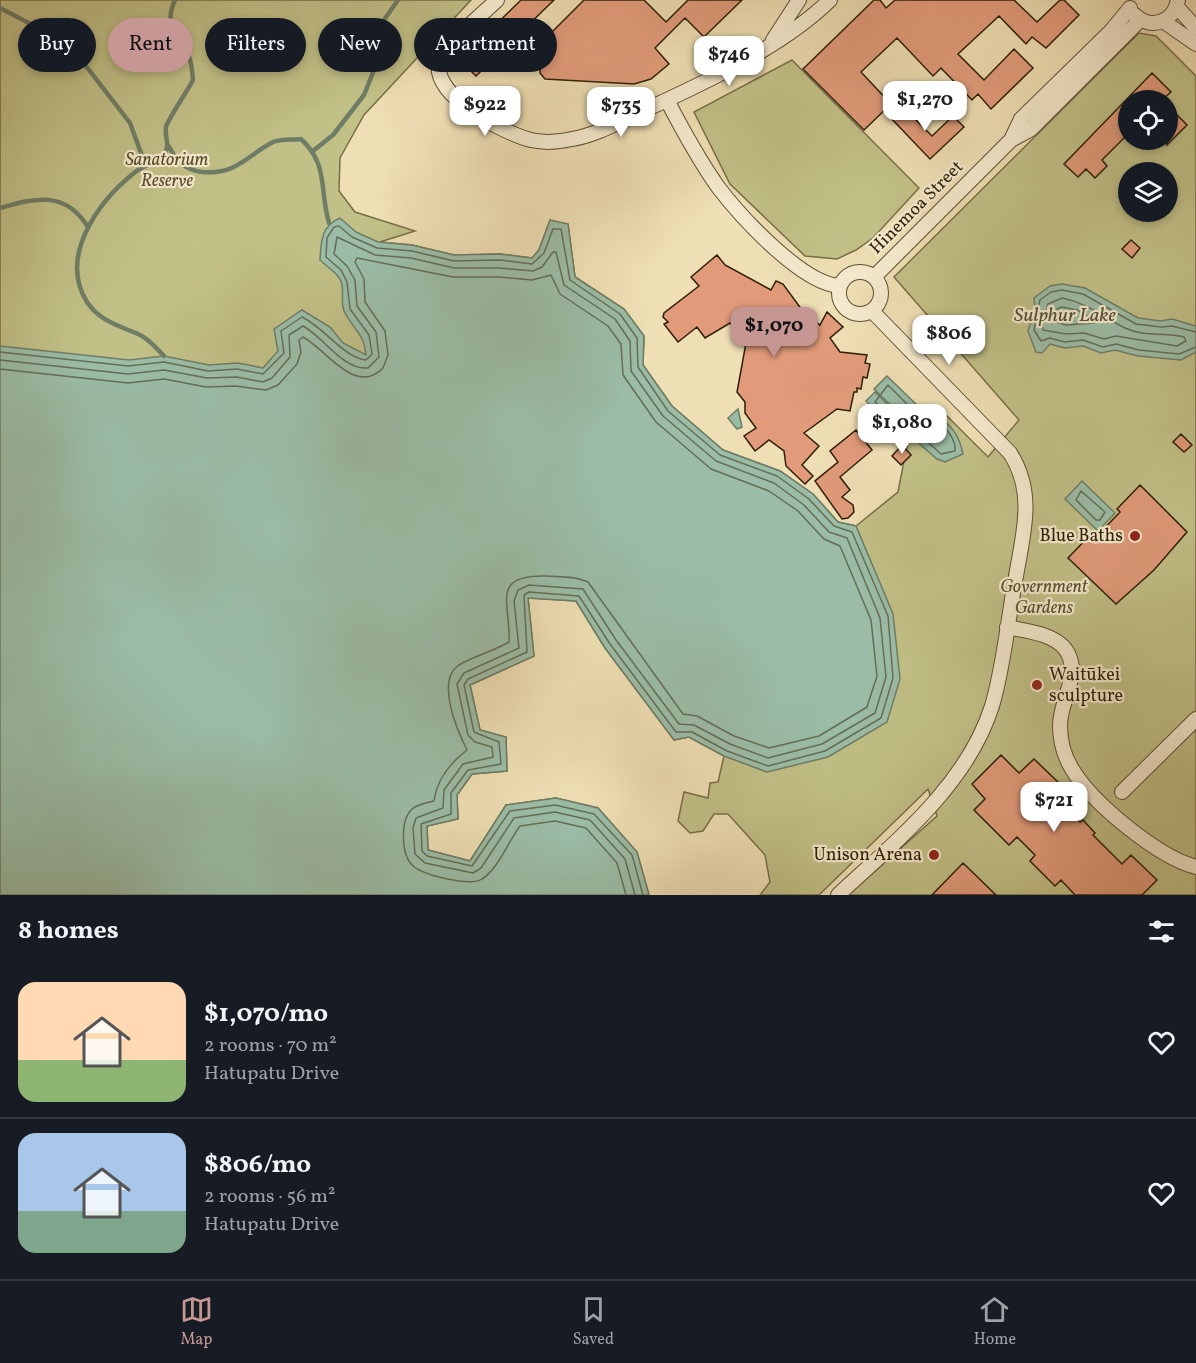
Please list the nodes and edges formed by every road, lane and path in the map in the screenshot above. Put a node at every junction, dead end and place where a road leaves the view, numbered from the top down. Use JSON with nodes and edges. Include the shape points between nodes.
{"nodes":[{"id":1,"x":497,"y":0,"type":"edge"},
{"id":2,"x":799,"y":0,"type":"edge"},
{"id":3,"x":830,"y":0,"type":"edge"},
{"id":4,"x":1129,"y":4,"type":"edge"},
{"id":5,"x":1177,"y":4,"type":"edge"},
{"id":6,"x":1140,"y":20,"type":"junction"},
{"id":7,"x":1163,"y":21,"type":"junction"},
{"id":8,"x":1196,"y":28,"type":"edge"},
{"id":9,"x":772,"y":42,"type":"junction"},
{"id":10,"x":1196,"y":44,"type":"edge"},
{"id":11,"x":667,"y":100,"type":"junction"},
{"id":12,"x":1011,"y":140,"type":"junction"},
{"id":13,"x":874,"y":277,"type":"junction"},
{"id":14,"x":840,"y":286,"type":"junction"},
{"id":15,"x":872,"y":311,"type":"junction"},
{"id":16,"x":1007,"y":627,"type":"junction"},
{"id":17,"x":1196,"y":719,"type":"edge"},
{"id":18,"x":1122,"y":792,"type":"dead end"},
{"id":19,"x":1196,"y":867,"type":"edge"},
{"id":20,"x":838,"y":895,"type":"edge"}],
"edges":[{"from":1,"to":11,"type":"street","via":[[441,57],[439,70],[443,82],[464,105],[506,130],[530,139],[563,141],[598,132]]},
{"from":2,"to":9,"type":"street"},
{"from":3,"to":9,"type":"street","via":[[805,23]]},
{"from":4,"to":6,"type":"street"},
{"from":4,"to":12,"type":"street","name":"Hinemoa Street","via":[[1110,32],[1021,119]]},
{"from":5,"to":7,"type":"street"},
{"from":5,"to":8,"type":"street"},
{"from":6,"to":7,"type":"street"},
{"from":6,"to":12,"type":"street","name":"Hinemoa Street","via":[[1031,129]]},
{"from":7,"to":10,"type":"street"},
{"from":9,"to":11,"type":"street"},
{"from":11,"to":14,"type":"street","via":[[729,199],[790,261],[828,285]]},
{"from":12,"to":13,"type":"street","name":"Hinemoa Street"},
{"from":13,"to":14,"type":"street","via":[[857,272]]},
{"from":13,"to":15,"type":"street","via":[[881,294]]},
{"from":14,"to":15,"type":"street","via":[[839,296],[846,309],[858,314]]},
{"from":15,"to":16,"type":"street","via":[[1016,462],[1027,514]]},
{"from":16,"to":19,"type":"street","via":[[1048,637],[1068,654],[1071,675],[1061,713],[1061,735],[1067,759],[1079,780],[1148,843]]},
{"from":16,"to":20,"type":"street","via":[[992,705],[971,750],[934,802]]},
{"from":17,"to":18,"type":"street"}]}
